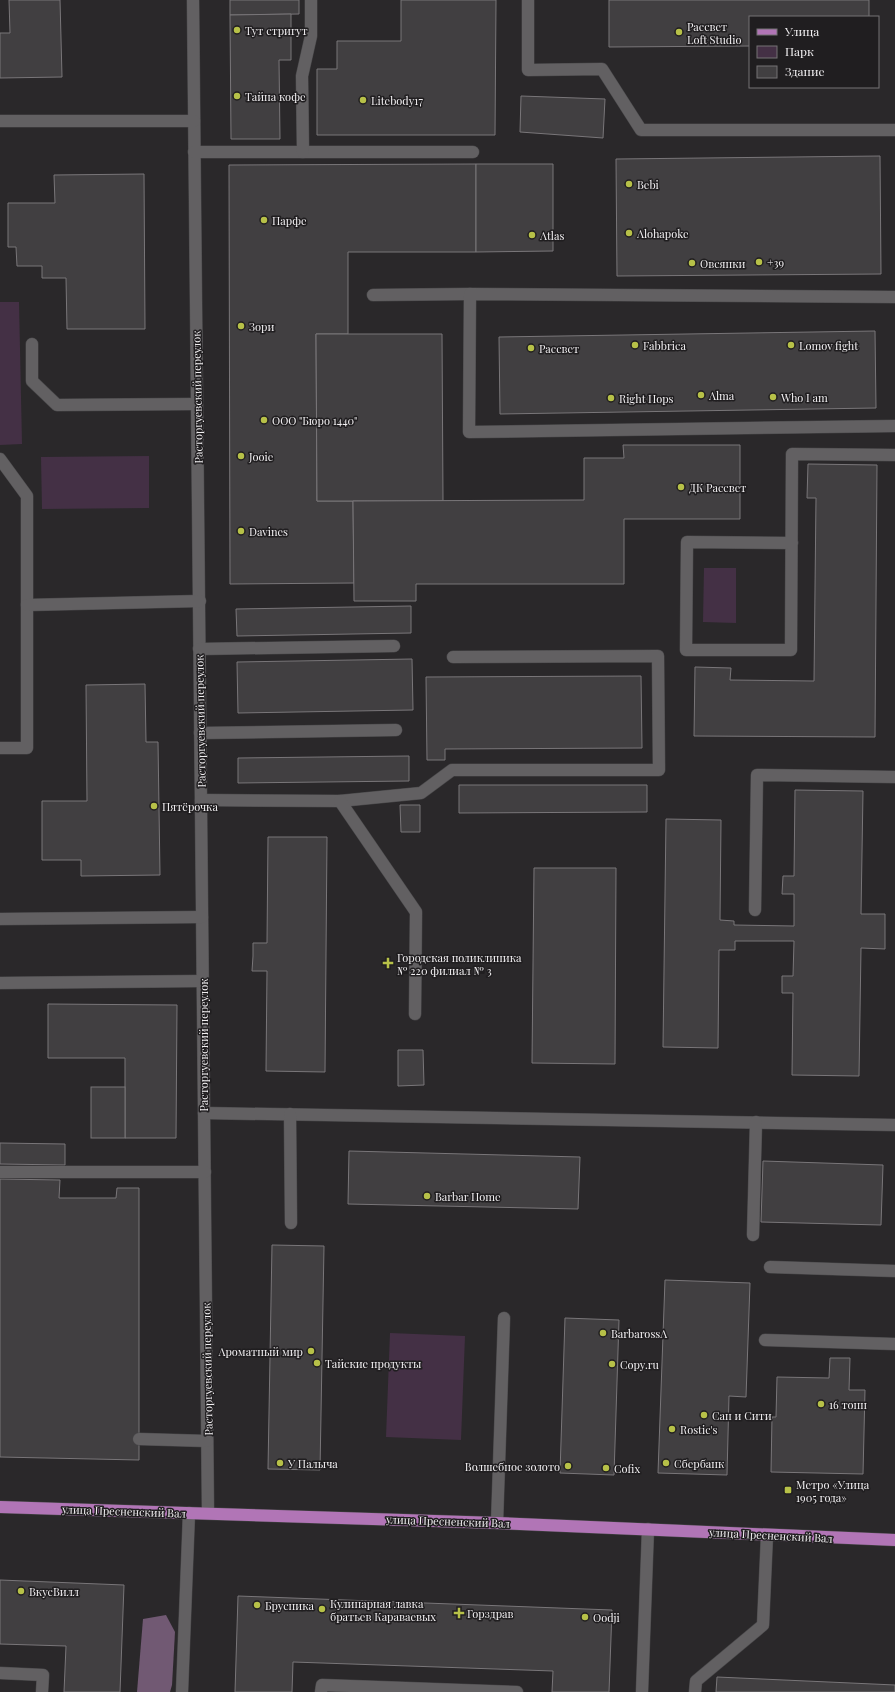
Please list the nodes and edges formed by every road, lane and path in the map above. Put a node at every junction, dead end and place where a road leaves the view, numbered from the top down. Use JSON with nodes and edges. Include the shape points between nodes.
{"nodes":[{"id":1,"x":193,"y":0,"type":"edge"},
{"id":2,"x":311,"y":0,"type":"edge"},
{"id":3,"x":528,"y":0,"type":"edge"},
{"id":4,"x":0,"y":121,"type":"edge"},
{"id":5,"x":194,"y":121,"type":"junction"},
{"id":6,"x":895,"y":130,"type":"edge"},
{"id":7,"x":194,"y":152,"type":"junction"},
{"id":8,"x":303,"y":152,"type":"junction"},
{"id":9,"x":474,"y":152,"type":"dead end"},
{"id":10,"x":470,"y":294,"type":"junction"},
{"id":11,"x":373,"y":295,"type":"dead end"},
{"id":12,"x":895,"y":297,"type":"edge"},
{"id":13,"x":32,"y":344,"type":"dead end"},
{"id":14,"x":196,"y":404,"type":"junction"},
{"id":15,"x":895,"y":426,"type":"edge"},
{"id":16,"x":895,"y":455,"type":"edge"},
{"id":17,"x":0,"y":459,"type":"edge"},
{"id":18,"x":792,"y":542,"type":"junction"},
{"id":19,"x":200,"y":601,"type":"junction"},
{"id":20,"x":27,"y":605,"type":"junction"},
{"id":21,"x":394,"y":646,"type":"dead end"},
{"id":22,"x":199,"y":649,"type":"junction"},
{"id":23,"x":453,"y":657,"type":"dead end"},
{"id":24,"x":396,"y":730,"type":"dead end"},
{"id":25,"x":200,"y":733,"type":"junction"},
{"id":26,"x":0,"y":748,"type":"edge"},
{"id":27,"x":895,"y":776,"type":"edge"},
{"id":28,"x":201,"y":800,"type":"junction"},
{"id":29,"x":340,"y":801,"type":"junction"},
{"id":30,"x":755,"y":910,"type":"dead end"},
{"id":31,"x":202,"y":917,"type":"junction"},
{"id":32,"x":0,"y":919,"type":"edge"},
{"id":33,"x":203,"y":982,"type":"junction"},
{"id":34,"x":0,"y":983,"type":"edge"},
{"id":35,"x":415,"y":1014,"type":"dead end"},
{"id":36,"x":204,"y":1112,"type":"junction"},
{"id":37,"x":290,"y":1114,"type":"junction"},
{"id":38,"x":756,"y":1122,"type":"junction"},
{"id":39,"x":895,"y":1125,"type":"edge"},
{"id":40,"x":0,"y":1172,"type":"edge"},
{"id":41,"x":205,"y":1172,"type":"junction"},
{"id":42,"x":291,"y":1223,"type":"dead end"},
{"id":43,"x":752,"y":1235,"type":"dead end"},
{"id":44,"x":770,"y":1267,"type":"dead end"},
{"id":45,"x":895,"y":1271,"type":"edge"},
{"id":46,"x":504,"y":1318,"type":"dead end"},
{"id":47,"x":765,"y":1340,"type":"dead end"},
{"id":48,"x":895,"y":1344,"type":"edge"},
{"id":49,"x":140,"y":1439,"type":"dead end"},
{"id":50,"x":208,"y":1441,"type":"junction"},
{"id":51,"x":0,"y":1507,"type":"edge"},
{"id":52,"x":189,"y":1513,"type":"junction"},
{"id":53,"x":208,"y":1513,"type":"junction"},
{"id":54,"x":497,"y":1523,"type":"junction"},
{"id":55,"x":648,"y":1529,"type":"junction"},
{"id":56,"x":767,"y":1535,"type":"junction"},
{"id":57,"x":895,"y":1540,"type":"edge"},
{"id":58,"x":0,"y":1673,"type":"edge"},
{"id":59,"x":42,"y":1692,"type":"edge"},
{"id":60,"x":182,"y":1692,"type":"edge"},
{"id":61,"x":322,"y":1692,"type":"edge"},
{"id":62,"x":517,"y":1692,"type":"edge"},
{"id":63,"x":642,"y":1692,"type":"edge"},
{"id":64,"x":695,"y":1692,"type":"edge"}],
"edges":[{"from":1,"to":5,"type":"street","name":"Расторгуевский переулок"},
{"from":2,"to":8,"type":"street","via":[[311,36],[302,76]]},
{"from":3,"to":6,"type":"street","via":[[528,70],[602,69],[641,130]]},
{"from":4,"to":5,"type":"street"},
{"from":5,"to":7,"type":"street","name":"Расторгуевский переулок"},
{"from":7,"to":8,"type":"street"},
{"from":7,"to":14,"type":"street","name":"Расторгуевский переулок"},
{"from":8,"to":9,"type":"street"},
{"from":10,"to":11,"type":"street"},
{"from":10,"to":12,"type":"street"},
{"from":10,"to":15,"type":"street","via":[[469,432]]},
{"from":13,"to":14,"type":"street","via":[[32,381],[57,405]]},
{"from":14,"to":19,"type":"street","name":"Расторгуевский переулок"},
{"from":16,"to":18,"type":"street","via":[[792,454]]},
{"from":17,"to":20,"type":"street","via":[[27,496]]},
{"from":18,"to":18,"type":"street","via":[[791,650],[686,650],[687,542]]},
{"from":19,"to":20,"type":"street"},
{"from":19,"to":22,"type":"street","name":"Расторгуевский переулок"},
{"from":20,"to":26,"type":"street","via":[[27,748]]},
{"from":21,"to":22,"type":"street"},
{"from":22,"to":25,"type":"street","name":"Расторгуевский переулок"},
{"from":23,"to":29,"type":"street","via":[[658,656],[659,770],[452,770],[421,793]]},
{"from":24,"to":25,"type":"street"},
{"from":25,"to":28,"type":"street","name":"Расторгуевский переулок"},
{"from":27,"to":30,"type":"street","via":[[757,775]]},
{"from":28,"to":29,"type":"street"},
{"from":28,"to":31,"type":"street","name":"Расторгуевский переулок"},
{"from":29,"to":35,"type":"street","via":[[416,912]]},
{"from":31,"to":32,"type":"street"},
{"from":31,"to":33,"type":"street","name":"Расторгуевский переулок"},
{"from":33,"to":34,"type":"street"},
{"from":33,"to":36,"type":"street","name":"Расторгуевский переулок"},
{"from":36,"to":37,"type":"street"},
{"from":36,"to":41,"type":"street","name":"Расторгуевский переулок"},
{"from":37,"to":38,"type":"street"},
{"from":37,"to":42,"type":"street"},
{"from":38,"to":39,"type":"street"},
{"from":38,"to":43,"type":"street"},
{"from":40,"to":41,"type":"street"},
{"from":41,"to":50,"type":"street","name":"Расторгуевский переулок"},
{"from":44,"to":45,"type":"street"},
{"from":46,"to":54,"type":"street"},
{"from":47,"to":48,"type":"street"},
{"from":49,"to":50,"type":"street"},
{"from":50,"to":53,"type":"street","name":"Расторгуевский переулок"},
{"from":51,"to":52,"type":"main road","name":"улица Пресненский Вал"},
{"from":52,"to":53,"type":"main road","name":"улица Пресненский Вал"},
{"from":52,"to":60,"type":"street"},
{"from":53,"to":54,"type":"main road","name":"улица Пресненский Вал"},
{"from":54,"to":55,"type":"main road","name":"улица Пресненский Вал"},
{"from":55,"to":56,"type":"main road","name":"улица Пресненский Вал"},
{"from":55,"to":63,"type":"street"},
{"from":56,"to":57,"type":"main road","name":"улица Пресненский Вал"},
{"from":56,"to":64,"type":"street","via":[[763,1625],[696,1681]]},
{"from":58,"to":59,"type":"street","via":[[43,1675]]},
{"from":61,"to":62,"type":"street","via":[[322,1685]]}]}
